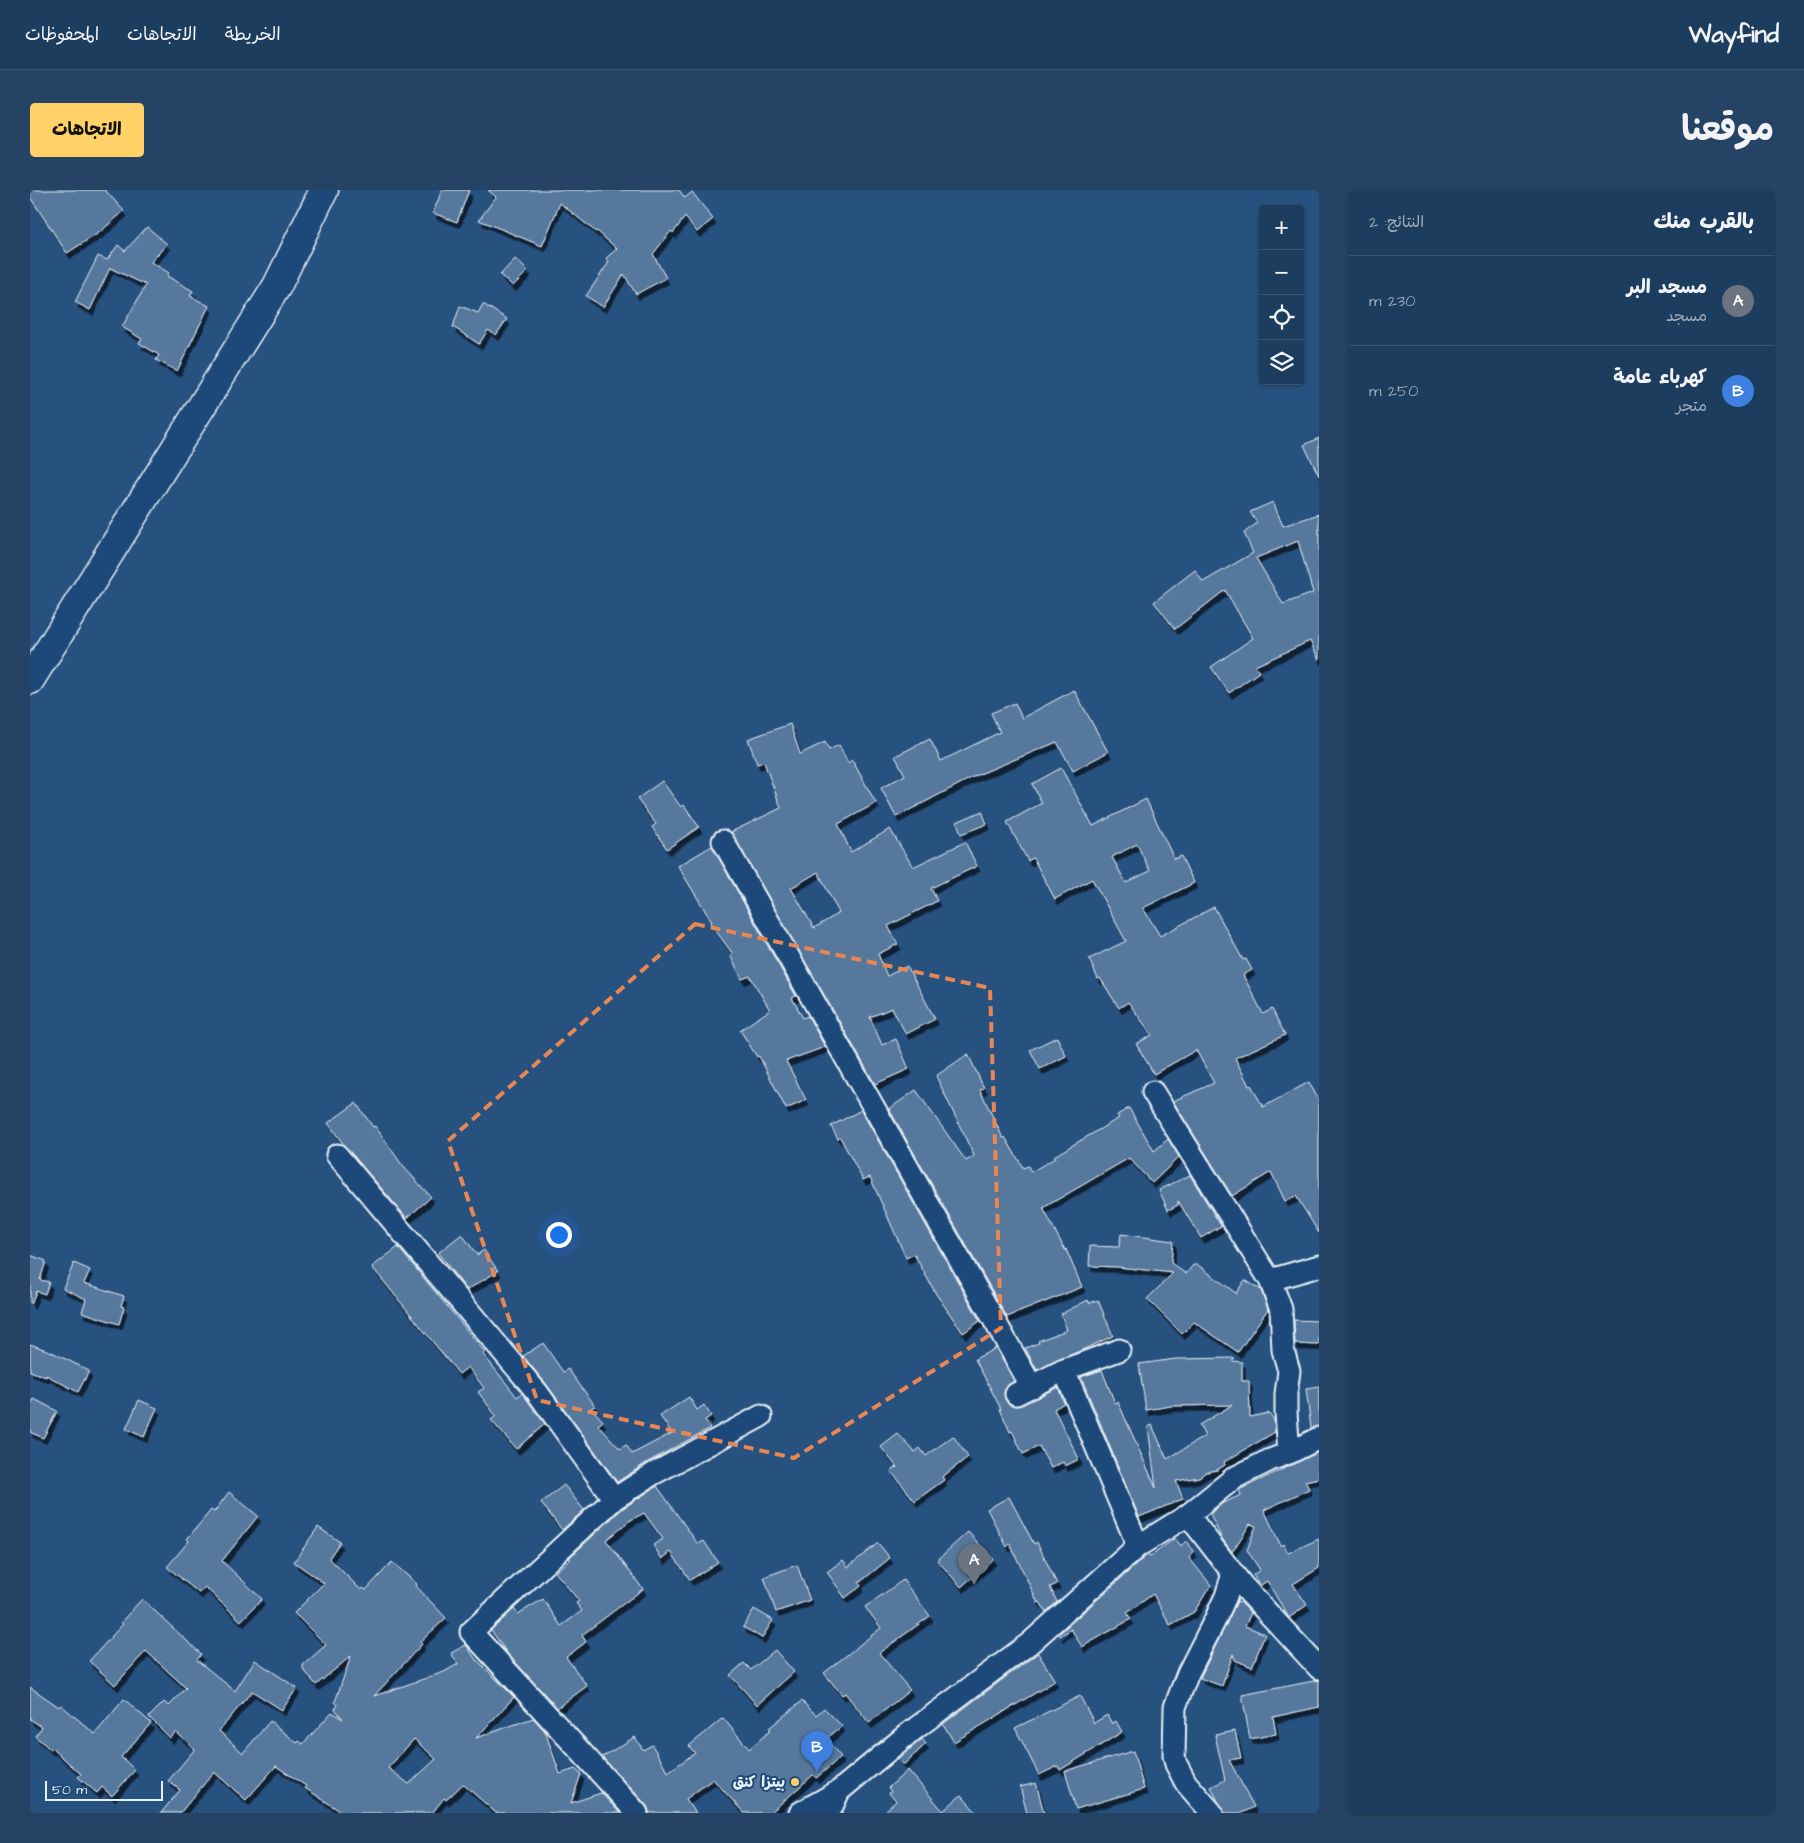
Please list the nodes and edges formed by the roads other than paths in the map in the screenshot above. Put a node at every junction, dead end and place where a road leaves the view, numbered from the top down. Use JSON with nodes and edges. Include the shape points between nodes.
{"nodes":[{"id":1,"x":324,"y":190,"type":"edge"},
{"id":2,"x":30,"y":680,"type":"edge"},
{"id":3,"x":723,"y":841,"type":"dead end"},
{"id":4,"x":1153,"y":1092,"type":"dead end"},
{"id":5,"x":337,"y":1155,"type":"dead end"},
{"id":6,"x":1319,"y":1266,"type":"edge"},
{"id":7,"x":1270,"y":1280,"type":"junction"},
{"id":8,"x":1119,"y":1350,"type":"dead end"},
{"id":9,"x":1064,"y":1370,"type":"junction"},
{"id":10,"x":761,"y":1416,"type":"dead end"},
{"id":11,"x":1319,"y":1438,"type":"edge"},
{"id":12,"x":1289,"y":1453,"type":"junction"},
{"id":13,"x":614,"y":1500,"type":"junction"},
{"id":14,"x":1188,"y":1515,"type":"junction"},
{"id":15,"x":1138,"y":1546,"type":"junction"},
{"id":16,"x":1233,"y":1574,"type":"junction"},
{"id":17,"x":1319,"y":1668,"type":"edge"},
{"id":18,"x":839,"y":1791,"type":"junction"},
{"id":19,"x":638,"y":1813,"type":"edge"},
{"id":20,"x":800,"y":1813,"type":"edge"},
{"id":21,"x":829,"y":1813,"type":"edge"},
{"id":22,"x":1212,"y":1813,"type":"edge"}],
"edges":[{"from":1,"to":2,"type":"main road","via":[[277,286]]},
{"from":3,"to":9,"type":"street","via":[[1024,1391]]},
{"from":4,"to":7,"type":"street"},
{"from":5,"to":13,"type":"street","via":[[537,1392]]},
{"from":6,"to":7,"type":"street"},
{"from":7,"to":12,"type":"street","via":[[1281,1309],[1283,1350],[1289,1371],[1286,1394]]},
{"from":8,"to":9,"type":"street"},
{"from":9,"to":15,"type":"street"},
{"from":10,"to":13,"type":"street","via":[[653,1474]]},
{"from":11,"to":12,"type":"street"},
{"from":12,"to":14,"type":"street","via":[[1234,1478]]},
{"from":13,"to":19,"type":"street","via":[[471,1632]]},
{"from":14,"to":15,"type":"street"},
{"from":14,"to":16,"type":"street"},
{"from":15,"to":18,"type":"street","via":[[1030,1643],[908,1734]]},
{"from":16,"to":17,"type":"street"},
{"from":16,"to":22,"type":"street","via":[[1176,1707],[1176,1764],[1186,1783]]},
{"from":18,"to":20,"type":"street"},
{"from":18,"to":21,"type":"street"}]}
